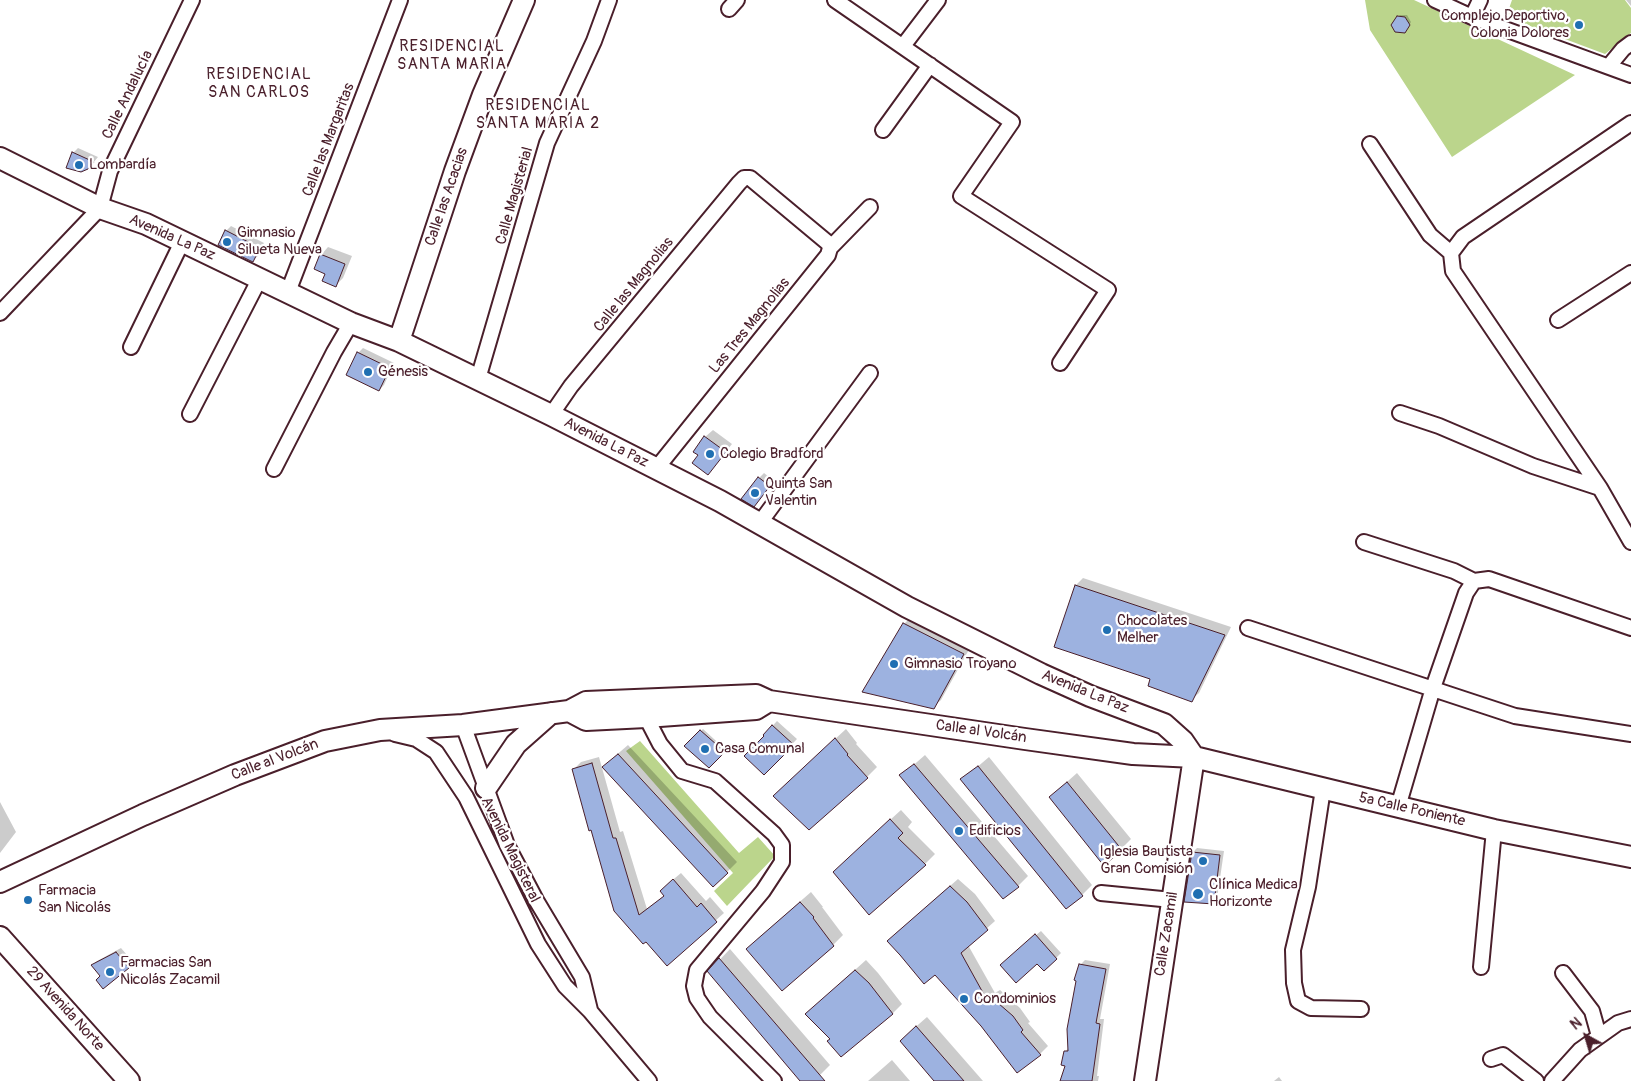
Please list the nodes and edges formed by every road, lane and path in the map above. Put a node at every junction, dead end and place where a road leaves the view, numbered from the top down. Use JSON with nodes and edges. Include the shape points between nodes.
{"nodes":[{"id":1,"x":192,"y":0,"type":"edge"},
{"id":2,"x":400,"y":0,"type":"edge"},
{"id":3,"x":524,"y":0,"type":"edge"},
{"id":4,"x":609,"y":0,"type":"edge"},
{"id":5,"x":835,"y":0,"type":"edge"},
{"id":6,"x":938,"y":0,"type":"edge"},
{"id":7,"x":1435,"y":0,"type":"edge"},
{"id":8,"x":1480,"y":0,"type":"edge"},
{"id":9,"x":1472,"y":17,"type":"junction"},
{"id":10,"x":1631,"y":43,"type":"edge"},
{"id":11,"x":903,"y":46,"type":"junction"},
{"id":12,"x":930,"y":65,"type":"junction"},
{"id":13,"x":1609,"y":66,"type":"junction"},
{"id":14,"x":1631,"y":74,"type":"edge"},
{"id":15,"x":1631,"y":123,"type":"edge"},
{"id":16,"x":883,"y":130,"type":"dead end"},
{"id":17,"x":1370,"y":144,"type":"dead end"},
{"id":18,"x":0,"y":158,"type":"edge"},
{"id":19,"x":870,"y":206,"type":"dead end"},
{"id":20,"x":100,"y":208,"type":"junction"},
{"id":21,"x":182,"y":242,"type":"junction"},
{"id":22,"x":830,"y":248,"type":"junction"},
{"id":23,"x":1450,"y":253,"type":"junction"},
{"id":24,"x":1631,"y":272,"type":"edge"},
{"id":25,"x":260,"y":278,"type":"junction"},
{"id":26,"x":288,"y":292,"type":"junction"},
{"id":27,"x":0,"y":313,"type":"edge"},
{"id":28,"x":1558,"y":320,"type":"dead end"},
{"id":29,"x":351,"y":323,"type":"junction"},
{"id":30,"x":399,"y":341,"type":"junction"},
{"id":31,"x":131,"y":347,"type":"dead end"},
{"id":32,"x":1060,"y":363,"type":"dead end"},
{"id":33,"x":870,"y":373,"type":"dead end"},
{"id":34,"x":478,"y":379,"type":"junction"},
{"id":35,"x":1400,"y":413,"type":"dead end"},
{"id":36,"x":190,"y":414,"type":"dead end"},
{"id":37,"x":551,"y":415,"type":"junction"},
{"id":38,"x":656,"y":469,"type":"junction"},
{"id":39,"x":274,"y":470,"type":"dead end"},
{"id":40,"x":1600,"y":488,"type":"junction"},
{"id":41,"x":759,"y":524,"type":"junction"},
{"id":42,"x":1364,"y":542,"type":"dead end"},
{"id":43,"x":1631,"y":542,"type":"edge"},
{"id":44,"x":1474,"y":581,"type":"junction"},
{"id":45,"x":1628,"y":624,"type":"edge"},
{"id":46,"x":1248,"y":628,"type":"dead end"},
{"id":47,"x":1433,"y":688,"type":"junction"},
{"id":48,"x":770,"y":701,"type":"junction"},
{"id":49,"x":560,"y":712,"type":"junction"},
{"id":50,"x":646,"y":717,"type":"junction"},
{"id":51,"x":463,"y":725,"type":"junction"},
{"id":52,"x":380,"y":730,"type":"junction"},
{"id":53,"x":1631,"y":734,"type":"edge"},
{"id":54,"x":1194,"y":757,"type":"junction"},
{"id":55,"x":486,"y":788,"type":"junction"},
{"id":56,"x":1323,"y":790,"type":"junction"},
{"id":57,"x":466,"y":797,"type":"junction"},
{"id":58,"x":1398,"y":807,"type":"junction"},
{"id":59,"x":1494,"y":830,"type":"junction"},
{"id":60,"x":1631,"y":857,"type":"edge"},
{"id":61,"x":0,"y":882,"type":"edge"},
{"id":62,"x":1101,"y":893,"type":"dead end"},
{"id":63,"x":1172,"y":900,"type":"junction"},
{"id":64,"x":0,"y":937,"type":"edge"},
{"id":65,"x":1482,"y":967,"type":"dead end"},
{"id":66,"x":1563,"y":973,"type":"dead end"},
{"id":67,"x":1362,"y":1009,"type":"dead end"},
{"id":68,"x":590,"y":1011,"type":"junction"},
{"id":69,"x":1631,"y":1019,"type":"edge"},
{"id":70,"x":1599,"y":1036,"type":"junction"},
{"id":71,"x":1491,"y":1059,"type":"dead end"},
{"id":72,"x":129,"y":1081,"type":"edge"},
{"id":73,"x":650,"y":1081,"type":"edge"},
{"id":74,"x":774,"y":1081,"type":"edge"},
{"id":75,"x":1145,"y":1081,"type":"edge"},
{"id":76,"x":1536,"y":1081,"type":"edge"},
{"id":77,"x":1552,"y":1081,"type":"edge"}],
"edges":[{"from":1,"to":20,"type":"street","name":"Calle Andalucía","via":[[110,171]]},
{"from":2,"to":26,"type":"street","name":"Calle las Margaritas"},
{"from":3,"to":30,"type":"street","name":"Calle las Acacias","via":[[458,163]]},
{"from":4,"to":34,"type":"street","name":"Calle Magisterial","via":[[594,41],[547,143]]},
{"from":5,"to":11,"type":"street"},
{"from":6,"to":11,"type":"street"},
{"from":7,"to":9,"type":"street"},
{"from":8,"to":9,"type":"street"},
{"from":9,"to":13,"type":"street"},
{"from":10,"to":13,"type":"street"},
{"from":11,"to":12,"type":"street"},
{"from":12,"to":16,"type":"street"},
{"from":12,"to":32,"type":"street","via":[[1012,122],[961,196],[1108,290]]},
{"from":13,"to":14,"type":"street"},
{"from":15,"to":23,"type":"street","via":[[1463,237]]},
{"from":17,"to":23,"type":"street","via":[[1430,235]]},
{"from":18,"to":20,"type":"street","name":"Avenida La Paz"},
{"from":19,"to":22,"type":"street","name":"Las Tres Magnolias"},
{"from":20,"to":21,"type":"street","name":"Avenida La Paz","via":[[146,224]]},
{"from":20,"to":27,"type":"street"},
{"from":21,"to":25,"type":"street","name":"Avenida La Paz"},
{"from":21,"to":31,"type":"street"},
{"from":22,"to":37,"type":"street","name":"Calle las Magnolias","via":[[750,178],[744,178],[571,386]]},
{"from":22,"to":38,"type":"street","name":"Las Tres Magnolias","via":[[828,255]]},
{"from":23,"to":40,"type":"street","via":[[1454,271]]},
{"from":24,"to":28,"type":"street"},
{"from":25,"to":26,"type":"street","name":"Avenida La Paz"},
{"from":25,"to":36,"type":"street"},
{"from":26,"to":29,"type":"street","name":"Avenida La Paz"},
{"from":29,"to":30,"type":"street","name":"Avenida La Paz"},
{"from":29,"to":39,"type":"street"},
{"from":30,"to":34,"type":"street","name":"Avenida La Paz"},
{"from":33,"to":41,"type":"street"},
{"from":34,"to":37,"type":"street","name":"Avenida La Paz"},
{"from":35,"to":40,"type":"street","via":[[1533,466]]},
{"from":37,"to":38,"type":"street","name":"Avenida La Paz"},
{"from":38,"to":41,"type":"street","name":"Avenida La Paz"},
{"from":40,"to":43,"type":"street"},
{"from":41,"to":54,"type":"street","name":"Avenida La Paz","via":[[908,607],[1032,670],[1164,724],[1183,741]]},
{"from":42,"to":44,"type":"street"},
{"from":44,"to":45,"type":"street","via":[[1489,579]]},
{"from":44,"to":47,"type":"street","via":[[1466,593]]},
{"from":46,"to":47,"type":"street"},
{"from":47,"to":53,"type":"street","via":[[1515,716]]},
{"from":47,"to":58,"type":"street"},
{"from":48,"to":49,"type":"street","name":"Calle al Volcán","via":[[756,695],[586,702]]},
{"from":48,"to":50,"type":"street","name":"Calle al Volcán","via":[[756,708]]},
{"from":48,"to":54,"type":"street","name":"Calle al Volcán","via":[[1133,754]]},
{"from":49,"to":50,"type":"street","name":"Calle al Volcán","via":[[586,720]]},
{"from":49,"to":51,"type":"street","name":"Calle al Volcán"},
{"from":49,"to":55,"type":"street","via":[[516,744]]},
{"from":50,"to":74,"type":"street","via":[[660,744],[682,771],[715,781],[782,845],[782,862],[763,891],[697,970],[694,986],[710,1017]]},
{"from":51,"to":52,"type":"street","name":"Calle al Volcán"},
{"from":51,"to":55,"type":"street","name":"Avenida Magisteral"},
{"from":52,"to":57,"type":"street","name":"Avenida Magisteral","via":[[416,739],[436,752]]},
{"from":52,"to":61,"type":"street","name":"Calle al Volcán","via":[[325,741],[235,775]]},
{"from":54,"to":56,"type":"street","name":"5a Calle Poniente"},
{"from":54,"to":63,"type":"street","name":"Calle Zacamil"},
{"from":55,"to":57,"type":"street"},
{"from":55,"to":68,"type":"street","name":"Avenida Magisteral","via":[[507,845],[582,977]]},
{"from":56,"to":58,"type":"street","name":"5a Calle Poniente"},
{"from":56,"to":67,"type":"street","via":[[1308,888],[1293,950],[1294,983],[1298,1001],[1311,1008]]},
{"from":57,"to":68,"type":"street","name":"Avenida Magisteral","via":[[538,944],[565,986]]},
{"from":58,"to":59,"type":"street","name":"5a Calle Poniente"},
{"from":59,"to":60,"type":"street","name":"5a Calle Poniente"},
{"from":59,"to":65,"type":"street"},
{"from":62,"to":63,"type":"street"},
{"from":63,"to":75,"type":"street","name":"Calle Zacamil"},
{"from":64,"to":72,"type":"street","name":"29 Avenida Norte"},
{"from":66,"to":70,"type":"street","via":[[1592,1011]]},
{"from":68,"to":73,"type":"street","name":"Avenida Magisteral"},
{"from":69,"to":70,"type":"street","via":[[1618,1023]]},
{"from":70,"to":77,"type":"street","via":[[1580,1050]]},
{"from":71,"to":76,"type":"street","via":[[1502,1055]]}]}
